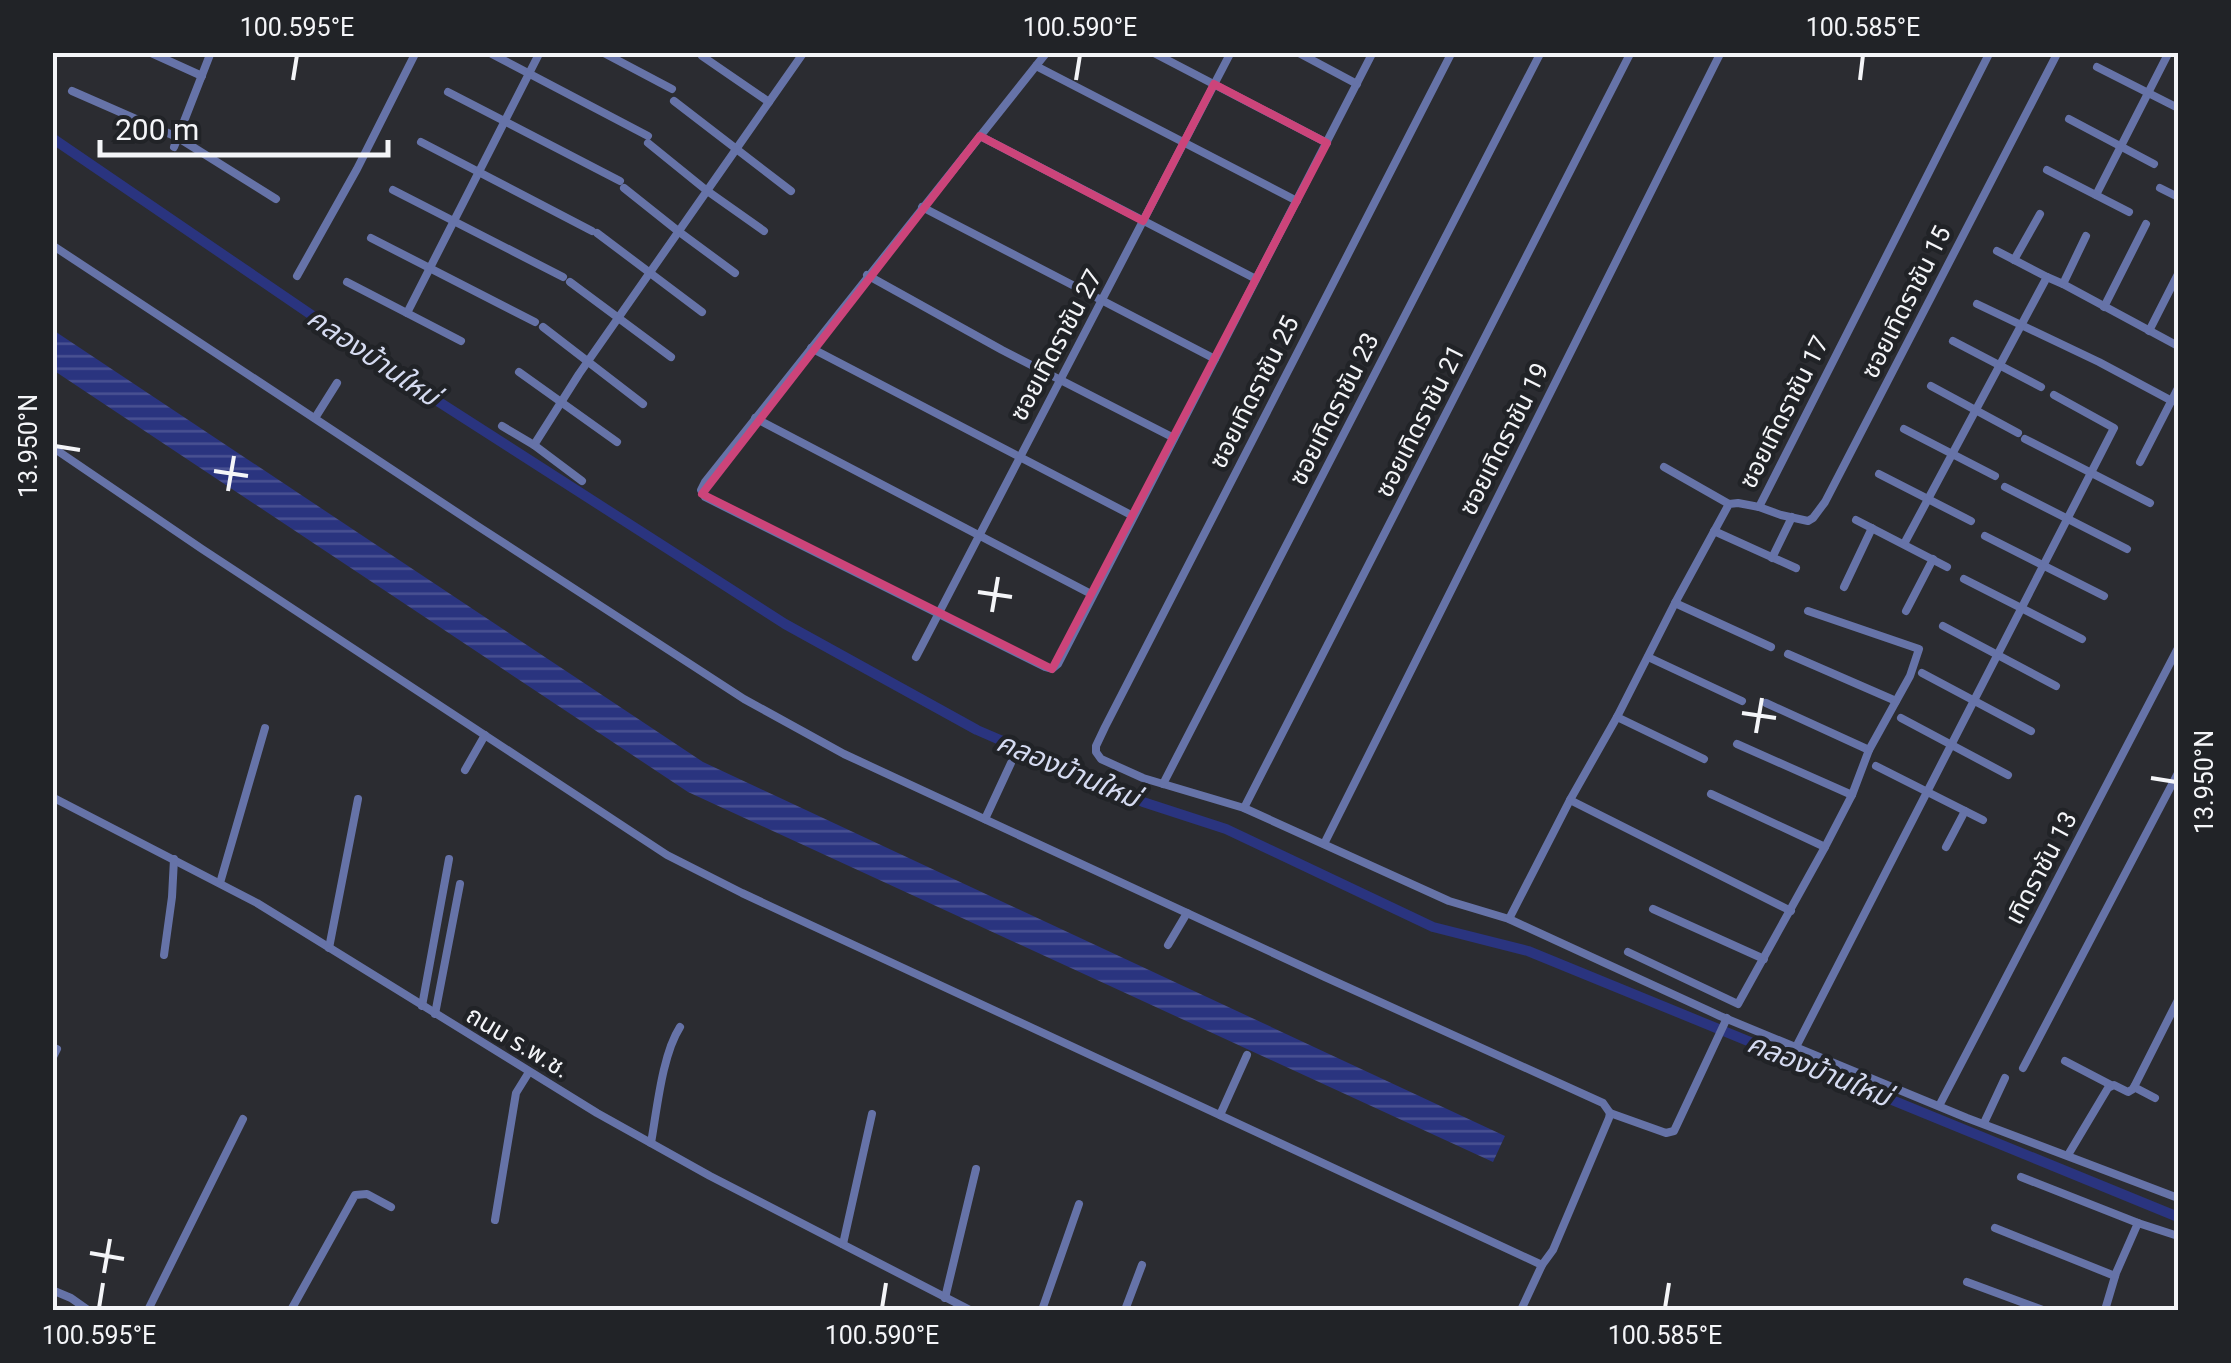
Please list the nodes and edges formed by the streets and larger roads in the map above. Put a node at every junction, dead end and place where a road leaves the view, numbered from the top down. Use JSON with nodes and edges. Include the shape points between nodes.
{"nodes":[{"id":1,"x":149,"y":52,"type":"edge"},
{"id":2,"x":211,"y":52,"type":"edge"},
{"id":3,"x":416,"y":52,"type":"edge"},
{"id":4,"x":488,"y":52,"type":"edge"},
{"id":5,"x":540,"y":52,"type":"edge"},
{"id":6,"x":602,"y":52,"type":"edge"},
{"id":7,"x":788,"y":52,"type":"edge"},
{"id":8,"x":1048,"y":52,"type":"edge"},
{"id":9,"x":1152,"y":52,"type":"edge"},
{"id":10,"x":1231,"y":52,"type":"edge"},
{"id":11,"x":1297,"y":52,"type":"edge"},
{"id":12,"x":1374,"y":52,"type":"edge"},
{"id":13,"x":1452,"y":52,"type":"edge"},
{"id":14,"x":1542,"y":52,"type":"edge"},
{"id":15,"x":1630,"y":52,"type":"edge"},
{"id":16,"x":1720,"y":52,"type":"edge"},
{"id":17,"x":1990,"y":52,"type":"edge"},
{"id":18,"x":2058,"y":52,"type":"edge"},
{"id":19,"x":2169,"y":52,"type":"edge"},
{"id":20,"x":702,"y":56,"type":"dead end"},
{"id":21,"x":801,"y":56,"type":"edge"},
{"id":22,"x":1036,"y":66,"type":"junction"},
{"id":23,"x":2097,"y":66,"type":"dead end"},
{"id":24,"x":530,"y":74,"type":"junction"},
{"id":25,"x":202,"y":76,"type":"junction"},
{"id":26,"x":1214,"y":84,"type":"junction"},
{"id":27,"x":1357,"y":84,"type":"junction"},
{"id":28,"x":672,"y":89,"type":"dead end"},
{"id":29,"x":72,"y":91,"type":"dead end"},
{"id":30,"x":448,"y":92,"type":"dead end"},
{"id":31,"x":2149,"y":93,"type":"junction"},
{"id":32,"x":674,"y":101,"type":"dead end"},
{"id":33,"x":769,"y":102,"type":"junction"},
{"id":34,"x":2178,"y":108,"type":"edge"},
{"id":35,"x":2069,"y":119,"type":"dead end"},
{"id":36,"x":504,"y":122,"type":"junction"},
{"id":37,"x":980,"y":136,"type":"junction"},
{"id":38,"x":175,"y":142,"type":"junction"},
{"id":39,"x":420,"y":142,"type":"dead end"},
{"id":40,"x":1184,"y":142,"type":"junction"},
{"id":41,"x":1327,"y":143,"type":"junction"},
{"id":42,"x":2121,"y":146,"type":"junction"},
{"id":43,"x":736,"y":149,"type":"junction"},
{"id":44,"x":2154,"y":164,"type":"dead end"},
{"id":45,"x":2047,"y":170,"type":"dead end"},
{"id":46,"x":478,"y":172,"type":"junction"},
{"id":47,"x":2160,"y":188,"type":"dead end"},
{"id":48,"x":393,"y":190,"type":"dead end"},
{"id":49,"x":706,"y":190,"type":"junction"},
{"id":50,"x":791,"y":191,"type":"dead end"},
{"id":51,"x":2096,"y":195,"type":"junction"},
{"id":52,"x":2178,"y":197,"type":"edge"},
{"id":53,"x":276,"y":199,"type":"dead end"},
{"id":54,"x":1297,"y":201,"type":"junction"},
{"id":55,"x":922,"y":207,"type":"junction"},
{"id":56,"x":2128,"y":212,"type":"dead end"},
{"id":57,"x":2040,"y":214,"type":"dead end"},
{"id":58,"x":1143,"y":221,"type":"junction"},
{"id":59,"x":454,"y":222,"type":"junction"},
{"id":60,"x":2146,"y":224,"type":"dead end"},
{"id":61,"x":678,"y":231,"type":"junction"},
{"id":62,"x":764,"y":231,"type":"dead end"},
{"id":63,"x":2086,"y":236,"type":"dead end"},
{"id":64,"x":371,"y":238,"type":"dead end"},
{"id":65,"x":52,"y":246,"type":"edge"},
{"id":66,"x":1997,"y":251,"type":"dead end"},
{"id":67,"x":2014,"y":260,"type":"junction"},
{"id":68,"x":430,"y":268,"type":"junction"},
{"id":69,"x":650,"y":272,"type":"junction"},
{"id":70,"x":735,"y":273,"type":"dead end"},
{"id":71,"x":2178,"y":274,"type":"edge"},
{"id":72,"x":297,"y":276,"type":"dead end"},
{"id":73,"x":867,"y":276,"type":"junction"},
{"id":74,"x":2047,"y":277,"type":"junction"},
{"id":75,"x":1256,"y":279,"type":"junction"},
{"id":76,"x":347,"y":282,"type":"dead end"},
{"id":77,"x":2063,"y":284,"type":"junction"},
{"id":78,"x":1102,"y":300,"type":"junction"},
{"id":79,"x":1977,"y":304,"type":"dead end"},
{"id":80,"x":2104,"y":307,"type":"junction"},
{"id":81,"x":702,"y":312,"type":"dead end"},
{"id":82,"x":407,"y":313,"type":"junction"},
{"id":83,"x":618,"y":318,"type":"junction"},
{"id":84,"x":2022,"y":324,"type":"junction"},
{"id":85,"x":2149,"y":331,"type":"junction"},
{"id":86,"x":461,"y":341,"type":"dead end"},
{"id":87,"x":1953,"y":341,"type":"dead end"},
{"id":88,"x":2178,"y":346,"type":"edge"},
{"id":89,"x":811,"y":348,"type":"junction"},
{"id":90,"x":671,"y":358,"type":"dead end"},
{"id":91,"x":1215,"y":359,"type":"junction"},
{"id":92,"x":589,"y":361,"type":"junction"},
{"id":93,"x":2000,"y":364,"type":"junction"},
{"id":94,"x":519,"y":372,"type":"dead end"},
{"id":95,"x":1060,"y":380,"type":"junction"},
{"id":96,"x":337,"y":383,"type":"dead end"},
{"id":97,"x":1930,"y":386,"type":"dead end"},
{"id":98,"x":2041,"y":387,"type":"dead end"},
{"id":99,"x":2178,"y":388,"type":"edge"},
{"id":100,"x":2054,"y":395,"type":"dead end"},
{"id":101,"x":2172,"y":401,"type":"junction"},
{"id":102,"x":560,"y":404,"type":"junction"},
{"id":103,"x":643,"y":404,"type":"dead end"},
{"id":104,"x":1976,"y":412,"type":"junction"},
{"id":105,"x":315,"y":418,"type":"junction"},
{"id":106,"x":755,"y":418,"type":"junction"},
{"id":107,"x":502,"y":426,"type":"dead end"},
{"id":108,"x":1904,"y":429,"type":"dead end"},
{"id":109,"x":1174,"y":438,"type":"junction"},
{"id":110,"x":617,"y":442,"type":"dead end"},
{"id":111,"x":534,"y":445,"type":"junction"},
{"id":112,"x":52,"y":446,"type":"edge"},
{"id":113,"x":1951,"y":454,"type":"junction"},
{"id":114,"x":1020,"y":458,"type":"junction"},
{"id":115,"x":2140,"y":462,"type":"dead end"},
{"id":116,"x":1664,"y":467,"type":"dead end"},
{"id":117,"x":2091,"y":472,"type":"junction"},
{"id":118,"x":1879,"y":474,"type":"dead end"},
{"id":119,"x":1995,"y":476,"type":"dead end"},
{"id":120,"x":582,"y":482,"type":"dead end"},
{"id":121,"x":2006,"y":487,"type":"dead end"},
{"id":122,"x":1928,"y":498,"type":"junction"},
{"id":123,"x":2150,"y":503,"type":"dead end"},
{"id":124,"x":1729,"y":504,"type":"junction"},
{"id":125,"x":1759,"y":507,"type":"junction"},
{"id":126,"x":1133,"y":516,"type":"junction"},
{"id":127,"x":1792,"y":517,"type":"junction"},
{"id":128,"x":2067,"y":519,"type":"junction"},
{"id":129,"x":1856,"y":520,"type":"dead end"},
{"id":130,"x":1971,"y":521,"type":"dead end"},
{"id":131,"x":1872,"y":528,"type":"junction"},
{"id":132,"x":1714,"y":531,"type":"junction"},
{"id":133,"x":979,"y":536,"type":"junction"},
{"id":134,"x":1986,"y":536,"type":"dead end"},
{"id":135,"x":1904,"y":544,"type":"junction"},
{"id":136,"x":2127,"y":549,"type":"dead end"},
{"id":137,"x":1772,"y":558,"type":"junction"},
{"id":138,"x":1933,"y":559,"type":"junction"},
{"id":139,"x":2043,"y":565,"type":"junction"},
{"id":140,"x":1947,"y":566,"type":"dead end"},
{"id":141,"x":1796,"y":568,"type":"dead end"},
{"id":142,"x":1964,"y":578,"type":"dead end"},
{"id":143,"x":1844,"y":588,"type":"dead end"},
{"id":144,"x":1093,"y":595,"type":"junction"},
{"id":145,"x":2104,"y":596,"type":"dead end"},
{"id":146,"x":1675,"y":603,"type":"junction"},
{"id":147,"x":2021,"y":608,"type":"junction"},
{"id":148,"x":1808,"y":611,"type":"dead end"},
{"id":149,"x":1906,"y":611,"type":"dead end"},
{"id":150,"x":938,"y":614,"type":"junction"},
{"id":151,"x":1943,"y":626,"type":"dead end"},
{"id":152,"x":2082,"y":640,"type":"dead end"},
{"id":153,"x":1771,"y":647,"type":"dead end"},
{"id":154,"x":2178,"y":648,"type":"edge"},
{"id":155,"x":1788,"y":654,"type":"dead end"},
{"id":156,"x":1997,"y":656,"type":"junction"},
{"id":157,"x":916,"y":657,"type":"dead end"},
{"id":158,"x":1648,"y":657,"type":"junction"},
{"id":159,"x":1922,"y":673,"type":"dead end"},
{"id":160,"x":2056,"y":686,"type":"dead end"},
{"id":161,"x":1742,"y":700,"type":"dead end"},
{"id":162,"x":1974,"y":700,"type":"junction"},
{"id":163,"x":1896,"y":702,"type":"junction"},
{"id":164,"x":1766,"y":703,"type":"dead end"},
{"id":165,"x":1617,"y":717,"type":"junction"},
{"id":166,"x":1900,"y":718,"type":"dead end"},
{"id":167,"x":265,"y":728,"type":"dead end"},
{"id":168,"x":2031,"y":731,"type":"dead end"},
{"id":169,"x":485,"y":735,"type":"junction"},
{"id":170,"x":1737,"y":744,"type":"dead end"},
{"id":171,"x":1951,"y":745,"type":"junction"},
{"id":172,"x":1869,"y":750,"type":"junction"},
{"id":173,"x":1704,"y":758,"type":"dead end"},
{"id":174,"x":1011,"y":762,"type":"dead end"},
{"id":175,"x":1876,"y":766,"type":"dead end"},
{"id":176,"x":465,"y":770,"type":"dead end"},
{"id":177,"x":2178,"y":773,"type":"edge"},
{"id":178,"x":2008,"y":775,"type":"dead end"},
{"id":179,"x":1163,"y":784,"type":"junction"},
{"id":180,"x":1926,"y":792,"type":"junction"},
{"id":181,"x":1711,"y":794,"type":"dead end"},
{"id":182,"x":1852,"y":795,"type":"junction"},
{"id":183,"x":52,"y":797,"type":"edge"},
{"id":184,"x":358,"y":799,"type":"dead end"},
{"id":185,"x":1570,"y":800,"type":"junction"},
{"id":186,"x":1244,"y":808,"type":"junction"},
{"id":187,"x":1965,"y":811,"type":"junction"},
{"id":188,"x":985,"y":819,"type":"junction"},
{"id":189,"x":1983,"y":820,"type":"dead end"},
{"id":190,"x":1324,"y":844,"type":"junction"},
{"id":191,"x":1825,"y":847,"type":"junction"},
{"id":192,"x":1946,"y":848,"type":"dead end"},
{"id":193,"x":174,"y":858,"type":"junction"},
{"id":194,"x":449,"y":858,"type":"dead end"},
{"id":195,"x":220,"y":884,"type":"junction"},
{"id":196,"x":460,"y":884,"type":"dead end"},
{"id":197,"x":1653,"y":909,"type":"dead end"},
{"id":198,"x":1790,"y":911,"type":"junction"},
{"id":199,"x":1188,"y":913,"type":"junction"},
{"id":200,"x":1510,"y":919,"type":"junction"},
{"id":201,"x":1168,"y":945,"type":"dead end"},
{"id":202,"x":329,"y":948,"type":"junction"},
{"id":203,"x":1628,"y":952,"type":"dead end"},
{"id":204,"x":164,"y":955,"type":"dead end"},
{"id":205,"x":1764,"y":959,"type":"junction"},
{"id":206,"x":2178,"y":1000,"type":"edge"},
{"id":207,"x":422,"y":1006,"type":"junction"},
{"id":208,"x":435,"y":1014,"type":"junction"},
{"id":209,"x":1725,"y":1022,"type":"junction"},
{"id":210,"x":680,"y":1027,"type":"dead end"},
{"id":211,"x":1796,"y":1047,"type":"junction"},
{"id":212,"x":58,"y":1050,"type":"dead end"},
{"id":213,"x":1247,"y":1055,"type":"dead end"},
{"id":214,"x":52,"y":1060,"type":"edge"},
{"id":215,"x":2065,"y":1061,"type":"dead end"},
{"id":216,"x":2023,"y":1068,"type":"dead end"},
{"id":217,"x":528,"y":1072,"type":"junction"},
{"id":218,"x":2006,"y":1078,"type":"dead end"},
{"id":219,"x":2110,"y":1085,"type":"junction"},
{"id":220,"x":2134,"y":1087,"type":"junction"},
{"id":221,"x":2155,"y":1098,"type":"dead end"},
{"id":222,"x":1940,"y":1106,"type":"junction"},
{"id":223,"x":1610,"y":1112,"type":"junction"},
{"id":224,"x":872,"y":1114,"type":"dead end"},
{"id":225,"x":1220,"y":1115,"type":"junction"},
{"id":226,"x":243,"y":1119,"type":"dead end"},
{"id":227,"x":1984,"y":1123,"type":"junction"},
{"id":228,"x":651,"y":1143,"type":"junction"},
{"id":229,"x":2068,"y":1156,"type":"junction"},
{"id":230,"x":976,"y":1169,"type":"dead end"},
{"id":231,"x":2021,"y":1177,"type":"dead end"},
{"id":232,"x":2178,"y":1198,"type":"edge"},
{"id":233,"x":1080,"y":1204,"type":"dead end"},
{"id":234,"x":391,"y":1207,"type":"dead end"},
{"id":235,"x":495,"y":1220,"type":"dead end"},
{"id":236,"x":2138,"y":1223,"type":"junction"},
{"id":237,"x":1995,"y":1228,"type":"dead end"},
{"id":238,"x":2178,"y":1236,"type":"edge"},
{"id":239,"x":843,"y":1244,"type":"junction"},
{"id":240,"x":1542,"y":1264,"type":"junction"},
{"id":241,"x":1142,"y":1265,"type":"dead end"},
{"id":242,"x":2115,"y":1276,"type":"junction"},
{"id":243,"x":1967,"y":1282,"type":"dead end"},
{"id":244,"x":52,"y":1290,"type":"edge"},
{"id":245,"x":945,"y":1298,"type":"junction"},
{"id":246,"x":88,"y":1310,"type":"edge"},
{"id":247,"x":148,"y":1310,"type":"edge"},
{"id":248,"x":291,"y":1310,"type":"edge"},
{"id":249,"x":970,"y":1310,"type":"edge"},
{"id":250,"x":1042,"y":1310,"type":"edge"},
{"id":251,"x":1125,"y":1310,"type":"edge"},
{"id":252,"x":1522,"y":1310,"type":"edge"},
{"id":253,"x":2043,"y":1310,"type":"edge"},
{"id":254,"x":2105,"y":1310,"type":"edge"}],
"edges":[{"from":1,"to":25,"type":"street"},
{"from":2,"to":25,"type":"street"},
{"from":3,"to":72,"type":"street"},
{"from":4,"to":24,"type":"street"},
{"from":5,"to":24,"type":"street"},
{"from":6,"to":28,"type":"street"},
{"from":7,"to":21,"type":"street"},
{"from":8,"to":22,"type":"street"},
{"from":9,"to":26,"type":"street"},
{"from":10,"to":26,"type":"street","name":"ซอยเทิดราชัน 27"},
{"from":11,"to":27,"type":"street"},
{"from":12,"to":27,"type":"street"},
{"from":13,"to":179,"type":"street","name":"ซอยเทิดราชัน 25","via":[[1096,746],[1101,759]]},
{"from":14,"to":179,"type":"street","name":"ซอยเทิดราชัน 23"},
{"from":15,"to":186,"type":"street","name":"ซอยเทิดราชัน 21"},
{"from":16,"to":190,"type":"street","name":"ซอยเทิดราชัน 19"},
{"from":17,"to":125,"type":"street","name":"ซอยเทิดราชัน 17"},
{"from":18,"to":127,"type":"street","name":"ซอยเทิดราชัน 15","via":[[1826,502],[1814,518]]},
{"from":19,"to":31,"type":"street"},
{"from":20,"to":33,"type":"street"},
{"from":21,"to":33,"type":"street"},
{"from":22,"to":37,"type":"street"},
{"from":22,"to":40,"type":"street"},
{"from":23,"to":31,"type":"street"},
{"from":24,"to":36,"type":"street"},
{"from":24,"to":49,"type":"street","via":[[648,140]]},
{"from":25,"to":38,"type":"street"},
{"from":26,"to":40,"type":"street","name":"ซอยเทิดราชัน 27"},
{"from":26,"to":41,"type":"street"},
{"from":27,"to":41,"type":"street"},
{"from":29,"to":38,"type":"street"},
{"from":30,"to":36,"type":"street"},
{"from":31,"to":34,"type":"street"},
{"from":31,"to":42,"type":"street"},
{"from":32,"to":43,"type":"street"},
{"from":33,"to":43,"type":"street"},
{"from":35,"to":42,"type":"street"},
{"from":36,"to":46,"type":"street"},
{"from":36,"to":61,"type":"street","via":[[622,184]]},
{"from":37,"to":55,"type":"street"},
{"from":37,"to":58,"type":"street"},
{"from":38,"to":53,"type":"street"},
{"from":39,"to":46,"type":"street"},
{"from":40,"to":54,"type":"street"},
{"from":40,"to":58,"type":"street","name":"ซอยเทิดราชัน 27"},
{"from":41,"to":54,"type":"street"},
{"from":42,"to":44,"type":"street"},
{"from":42,"to":51,"type":"street"},
{"from":43,"to":49,"type":"street"},
{"from":43,"to":50,"type":"street"},
{"from":45,"to":51,"type":"street"},
{"from":46,"to":59,"type":"street"},
{"from":46,"to":69,"type":"street","via":[[595,232]]},
{"from":47,"to":52,"type":"street"},
{"from":48,"to":59,"type":"street"},
{"from":49,"to":61,"type":"street"},
{"from":49,"to":62,"type":"street"},
{"from":51,"to":56,"type":"street"},
{"from":54,"to":75,"type":"street"},
{"from":55,"to":73,"type":"street"},
{"from":55,"to":78,"type":"street"},
{"from":57,"to":67,"type":"street"},
{"from":58,"to":75,"type":"street"},
{"from":58,"to":78,"type":"street","name":"ซอยเทิดราชัน 27"},
{"from":59,"to":68,"type":"street"},
{"from":59,"to":83,"type":"street","via":[[566,280]]},
{"from":60,"to":80,"type":"street"},
{"from":61,"to":69,"type":"street"},
{"from":61,"to":70,"type":"street"},
{"from":63,"to":77,"type":"street"},
{"from":64,"to":68,"type":"street"},
{"from":65,"to":105,"type":"street"},
{"from":66,"to":67,"type":"street"},
{"from":67,"to":74,"type":"street"},
{"from":68,"to":82,"type":"street"},
{"from":68,"to":92,"type":"street","via":[[539,324]]},
{"from":69,"to":81,"type":"street"},
{"from":69,"to":83,"type":"street"},
{"from":71,"to":85,"type":"street"},
{"from":73,"to":89,"type":"street"},
{"from":73,"to":95,"type":"street"},
{"from":74,"to":77,"type":"street"},
{"from":74,"to":84,"type":"street"},
{"from":75,"to":91,"type":"street"},
{"from":76,"to":82,"type":"street"},
{"from":77,"to":80,"type":"street"},
{"from":78,"to":91,"type":"street"},
{"from":78,"to":95,"type":"street","name":"ซอยเทิดราชัน 27"},
{"from":79,"to":84,"type":"street"},
{"from":80,"to":85,"type":"street"},
{"from":82,"to":86,"type":"street"},
{"from":83,"to":90,"type":"street"},
{"from":83,"to":92,"type":"street"},
{"from":84,"to":93,"type":"street"},
{"from":84,"to":101,"type":"street"},
{"from":85,"to":88,"type":"street"},
{"from":87,"to":93,"type":"street"},
{"from":89,"to":106,"type":"street"},
{"from":89,"to":114,"type":"street"},
{"from":91,"to":109,"type":"street"},
{"from":92,"to":102,"type":"street"},
{"from":92,"to":103,"type":"street"},
{"from":93,"to":98,"type":"street"},
{"from":93,"to":104,"type":"street"},
{"from":94,"to":102,"type":"street"},
{"from":95,"to":109,"type":"street"},
{"from":95,"to":114,"type":"street","name":"ซอยเทิดราชัน 27"},
{"from":96,"to":105,"type":"street"},
{"from":97,"to":104,"type":"street"},
{"from":99,"to":101,"type":"street"},
{"from":100,"to":117,"type":"street","via":[[2114,428]]},
{"from":101,"to":115,"type":"street"},
{"from":102,"to":110,"type":"street"},
{"from":102,"to":111,"type":"street"},
{"from":104,"to":113,"type":"street"},
{"from":104,"to":117,"type":"street"},
{"from":105,"to":188,"type":"street","via":[[744,699]]},
{"from":106,"to":133,"type":"street"},
{"from":106,"to":150,"type":"street","via":[[705,482],[705,497]]},
{"from":107,"to":111,"type":"street"},
{"from":108,"to":113,"type":"street"},
{"from":109,"to":126,"type":"street"},
{"from":111,"to":120,"type":"street"},
{"from":112,"to":169,"type":"street"},
{"from":113,"to":119,"type":"street"},
{"from":113,"to":122,"type":"street"},
{"from":114,"to":126,"type":"street"},
{"from":114,"to":133,"type":"street","name":"ซอยเทิดราชัน 27"},
{"from":116,"to":124,"type":"street"},
{"from":117,"to":123,"type":"street"},
{"from":117,"to":128,"type":"street"},
{"from":118,"to":122,"type":"street"},
{"from":121,"to":128,"type":"street"},
{"from":122,"to":130,"type":"street"},
{"from":122,"to":135,"type":"street"},
{"from":124,"to":125,"type":"street","name":"ซอยเทิดราชัน 17"},
{"from":124,"to":132,"type":"street","name":"ซอยเทิดราชัน 17"},
{"from":125,"to":127,"type":"street"},
{"from":126,"to":144,"type":"street"},
{"from":127,"to":137,"type":"street"},
{"from":128,"to":136,"type":"street"},
{"from":128,"to":139,"type":"street"},
{"from":129,"to":131,"type":"street"},
{"from":131,"to":135,"type":"street"},
{"from":131,"to":143,"type":"street"},
{"from":132,"to":137,"type":"street"},
{"from":132,"to":146,"type":"street","name":"ซอยเทิดราชัน 17"},
{"from":133,"to":144,"type":"street"},
{"from":133,"to":150,"type":"street","name":"ซอยเทิดราชัน 27"},
{"from":134,"to":139,"type":"street"},
{"from":135,"to":138,"type":"street"},
{"from":137,"to":141,"type":"street"},
{"from":138,"to":140,"type":"street"},
{"from":138,"to":149,"type":"street"},
{"from":139,"to":145,"type":"street"},
{"from":139,"to":147,"type":"street"},
{"from":142,"to":147,"type":"street"},
{"from":144,"to":150,"type":"street","via":[[1052,669]]},
{"from":146,"to":153,"type":"street"},
{"from":146,"to":158,"type":"street","name":"ซอยเทิดราชัน 17"},
{"from":147,"to":152,"type":"street"},
{"from":147,"to":156,"type":"street"},
{"from":148,"to":163,"type":"street","via":[[1919,650]]},
{"from":150,"to":157,"type":"street","name":"ซอยเทิดราชัน 27"},
{"from":151,"to":156,"type":"street"},
{"from":154,"to":222,"type":"street","name":"เทิดราชัน 13"},
{"from":155,"to":163,"type":"street"},
{"from":156,"to":160,"type":"street"},
{"from":156,"to":162,"type":"street"},
{"from":158,"to":161,"type":"street"},
{"from":158,"to":165,"type":"street","name":"ซอยเทิดราชัน 17"},
{"from":159,"to":162,"type":"street"},
{"from":162,"to":168,"type":"street"},
{"from":162,"to":171,"type":"street"},
{"from":163,"to":172,"type":"street"},
{"from":164,"to":172,"type":"street"},
{"from":165,"to":173,"type":"street"},
{"from":165,"to":185,"type":"street","name":"ซอยเทิดราชัน 17"},
{"from":166,"to":171,"type":"street"},
{"from":167,"to":195,"type":"street"},
{"from":169,"to":176,"type":"street"},
{"from":169,"to":225,"type":"street","via":[[694,870]]},
{"from":170,"to":182,"type":"street"},
{"from":171,"to":178,"type":"street"},
{"from":171,"to":180,"type":"street"},
{"from":172,"to":182,"type":"street"},
{"from":174,"to":188,"type":"street"},
{"from":175,"to":180,"type":"street"},
{"from":177,"to":216,"type":"street"},
{"from":179,"to":186,"type":"street"},
{"from":180,"to":187,"type":"street"},
{"from":180,"to":211,"type":"street"},
{"from":181,"to":191,"type":"street"},
{"from":182,"to":191,"type":"street"},
{"from":183,"to":193,"type":"street","name":"ถนน ร.พ.ช."},
{"from":184,"to":202,"type":"street"},
{"from":185,"to":198,"type":"street"},
{"from":185,"to":200,"type":"street","name":"ซอยเทิดราชัน 17"},
{"from":186,"to":190,"type":"street"},
{"from":187,"to":189,"type":"street"},
{"from":187,"to":192,"type":"street"},
{"from":188,"to":199,"type":"street"},
{"from":190,"to":200,"type":"street","via":[[1448,901]]},
{"from":191,"to":198,"type":"street"},
{"from":193,"to":195,"type":"street","name":"ถนน ร.พ.ช."},
{"from":193,"to":204,"type":"street"},
{"from":194,"to":207,"type":"street"},
{"from":195,"to":202,"type":"street","name":"ถนน ร.พ.ช."},
{"from":196,"to":208,"type":"street"},
{"from":197,"to":205,"type":"street"},
{"from":198,"to":205,"type":"street"},
{"from":199,"to":201,"type":"street"},
{"from":199,"to":223,"type":"street"},
{"from":200,"to":209,"type":"street"},
{"from":202,"to":207,"type":"street","name":"ถนน ร.พ.ช."},
{"from":203,"to":205,"type":"street","via":[[1738,1004]]},
{"from":206,"to":220,"type":"street"},
{"from":207,"to":208,"type":"street","name":"ถนน ร.พ.ช."},
{"from":208,"to":217,"type":"street","name":"ถนน ร.พ.ช."},
{"from":209,"to":211,"type":"street"},
{"from":209,"to":223,"type":"street","via":[[1674,1131]]},
{"from":210,"to":228,"type":"street"},
{"from":211,"to":222,"type":"street"},
{"from":212,"to":214,"type":"street"},
{"from":213,"to":225,"type":"street"},
{"from":215,"to":219,"type":"street"},
{"from":217,"to":228,"type":"street","name":"ถนน ร.พ.ช."},
{"from":217,"to":235,"type":"street","via":[[516,1092]]},
{"from":218,"to":227,"type":"street"},
{"from":219,"to":220,"type":"street","via":[[2128,1092]]},
{"from":219,"to":229,"type":"street"},
{"from":220,"to":221,"type":"street"},
{"from":222,"to":227,"type":"street"},
{"from":223,"to":240,"type":"street"},
{"from":224,"to":239,"type":"street"},
{"from":225,"to":240,"type":"street"},
{"from":226,"to":247,"type":"street"},
{"from":227,"to":229,"type":"street"},
{"from":228,"to":239,"type":"street","name":"ถนน ร.พ.ช."},
{"from":229,"to":232,"type":"street"},
{"from":230,"to":245,"type":"street"},
{"from":231,"to":236,"type":"street"},
{"from":233,"to":250,"type":"street"},
{"from":234,"to":248,"type":"street","via":[[355,1195]]},
{"from":236,"to":238,"type":"street"},
{"from":236,"to":242,"type":"street"},
{"from":237,"to":242,"type":"street"},
{"from":239,"to":245,"type":"street","name":"ถนน ร.พ.ช."},
{"from":240,"to":252,"type":"street"},
{"from":241,"to":251,"type":"street"},
{"from":242,"to":254,"type":"street"},
{"from":243,"to":253,"type":"street"},
{"from":244,"to":246,"type":"street"},
{"from":245,"to":249,"type":"street","name":"ถนน ร.พ.ช."}]}
